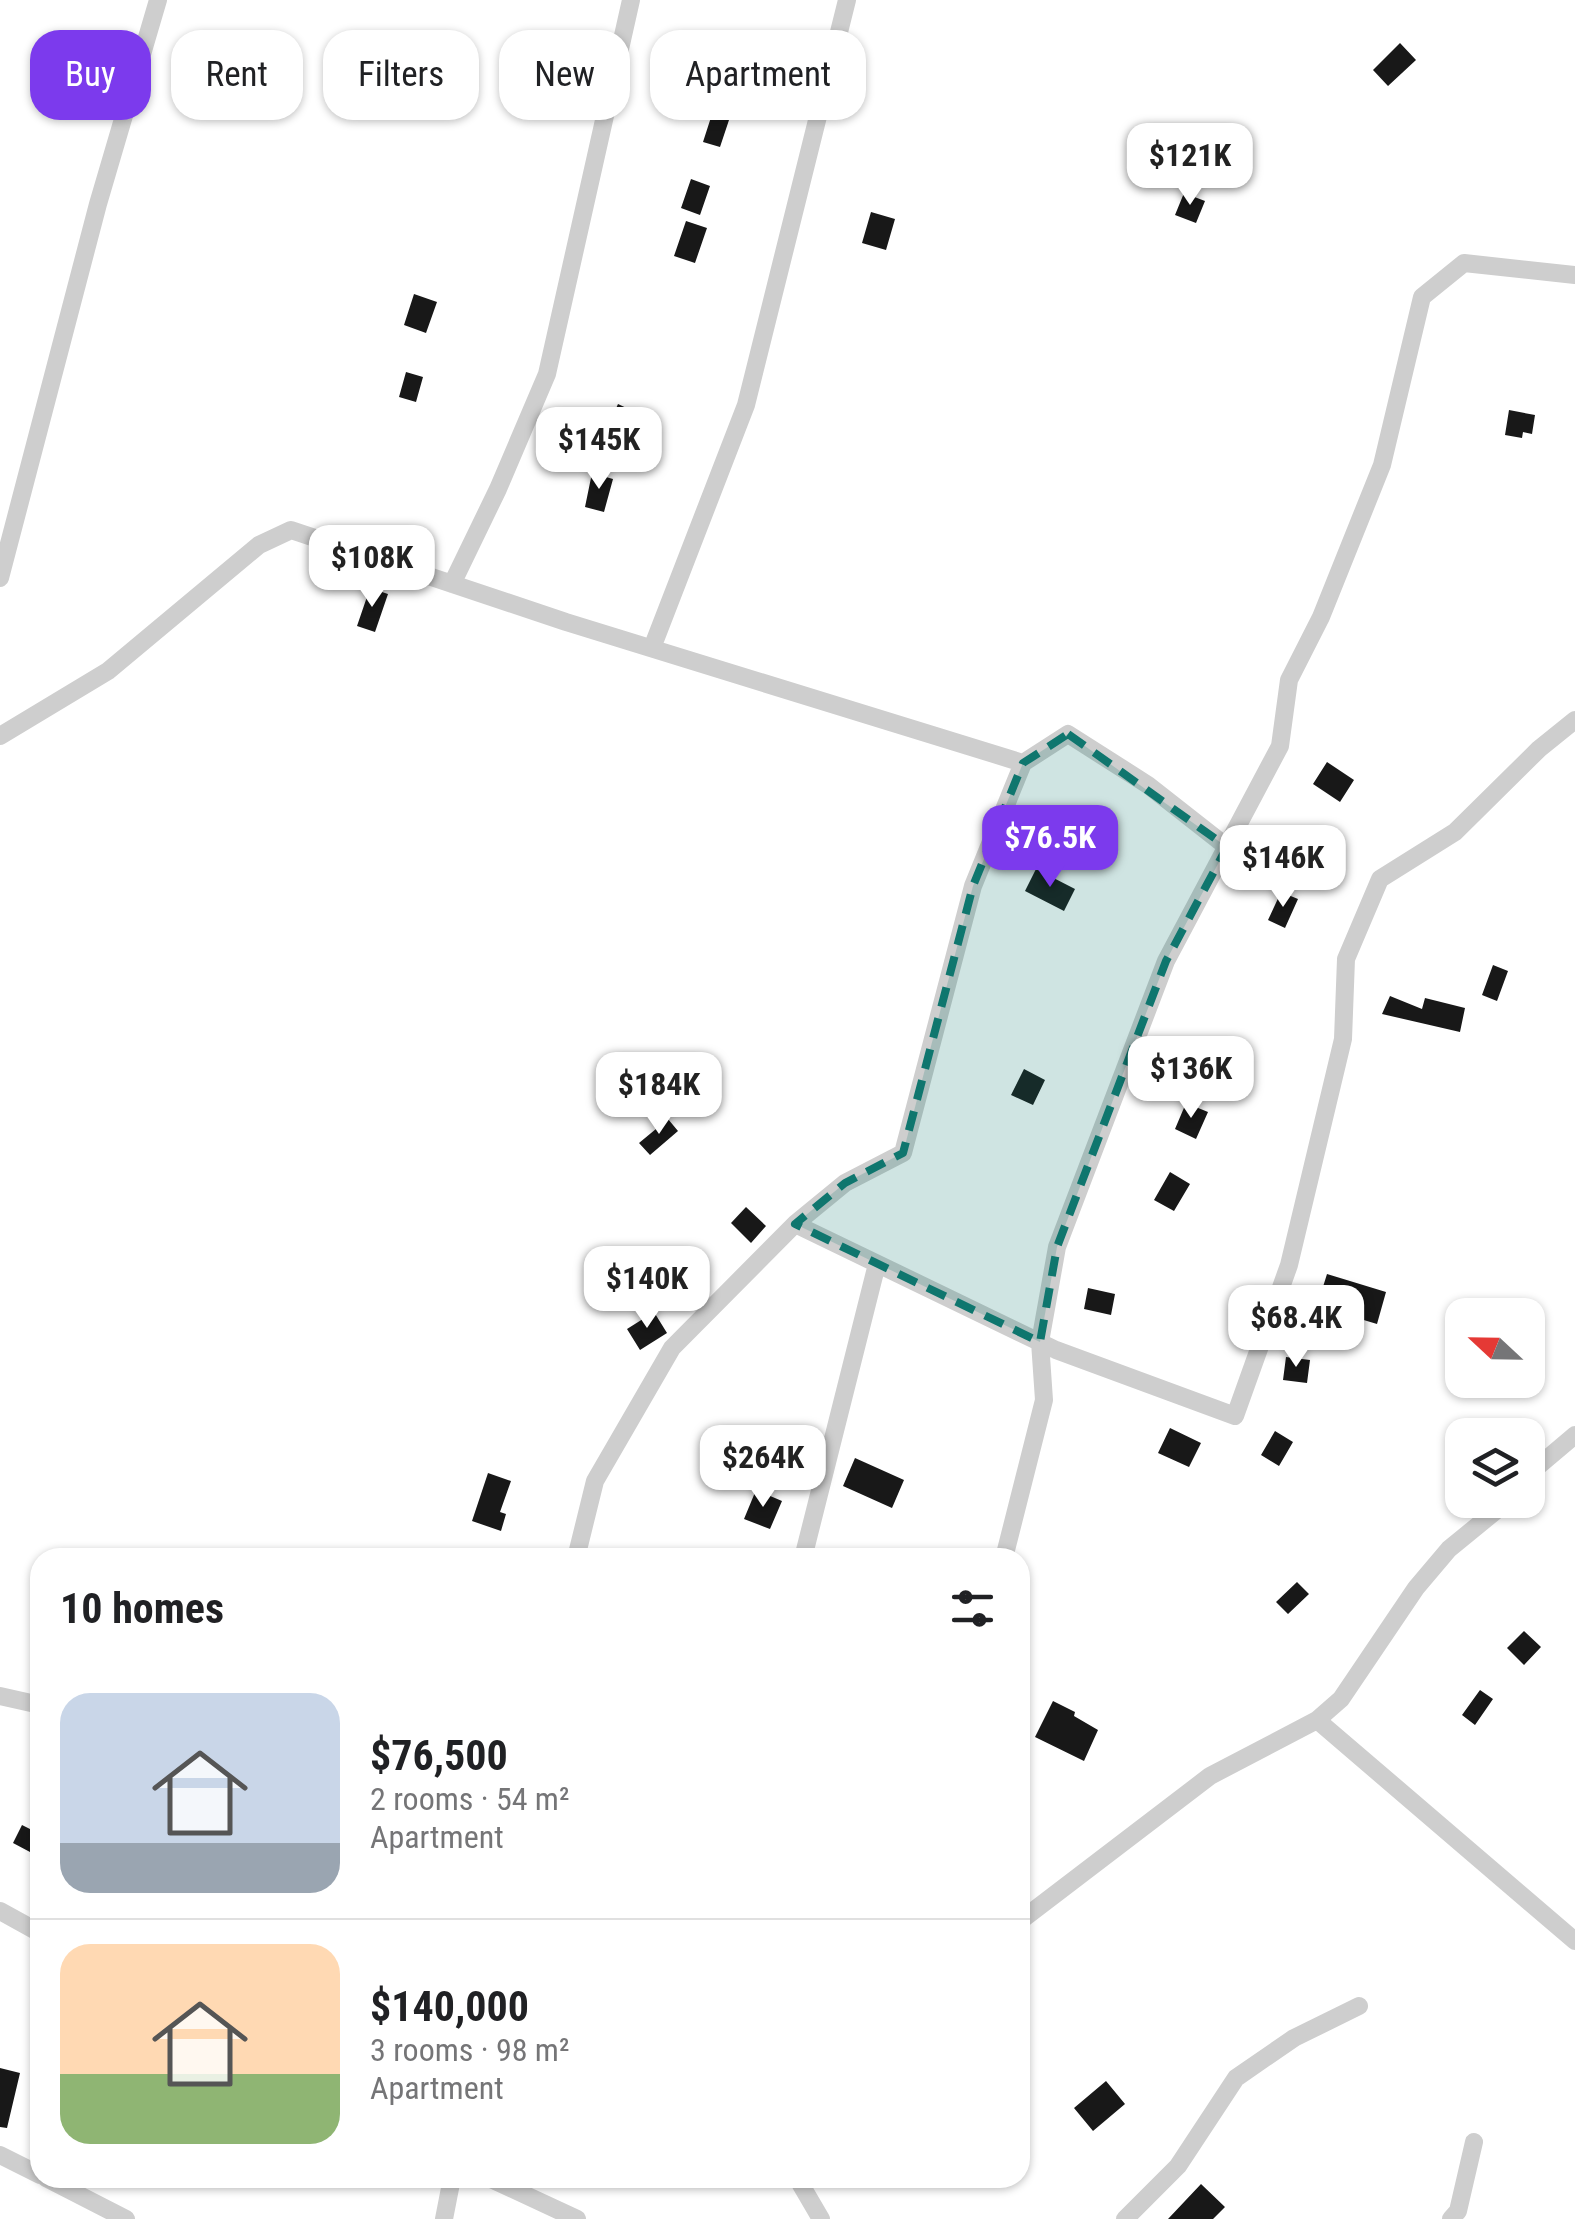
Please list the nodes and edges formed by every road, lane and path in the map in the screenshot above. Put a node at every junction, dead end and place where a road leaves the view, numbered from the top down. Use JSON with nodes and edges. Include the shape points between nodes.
{"nodes":[{"id":1,"x":158,"y":0,"type":"edge"},
{"id":2,"x":632,"y":0,"type":"edge"},
{"id":3,"x":847,"y":0,"type":"edge"},
{"id":4,"x":1575,"y":275,"type":"edge"},
{"id":5,"x":0,"y":578,"type":"edge"},
{"id":6,"x":452,"y":584,"type":"junction"},
{"id":7,"x":652,"y":648,"type":"junction"},
{"id":8,"x":1575,"y":720,"type":"edge"},
{"id":9,"x":0,"y":736,"type":"edge"},
{"id":10,"x":1023,"y":763,"type":"junction"},
{"id":11,"x":1226,"y":847,"type":"junction"},
{"id":12,"x":796,"y":1224,"type":"junction"},
{"id":13,"x":876,"y":1264,"type":"junction"},
{"id":14,"x":1040,"y":1342,"type":"junction"},
{"id":15,"x":1575,"y":1436,"type":"edge"},
{"id":16,"x":1545,"y":1461,"type":"edge"},
{"id":17,"x":1486,"y":1518,"type":"edge"},
{"id":18,"x":578,"y":1548,"type":"edge"},
{"id":19,"x":805,"y":1548,"type":"edge"},
{"id":20,"x":1007,"y":1548,"type":"edge"},
{"id":21,"x":0,"y":1696,"type":"edge"},
{"id":22,"x":30,"y":1703,"type":"edge"},
{"id":23,"x":1317,"y":1720,"type":"junction"},
{"id":24,"x":0,"y":1911,"type":"edge"},
{"id":25,"x":1030,"y":1912,"type":"edge"},
{"id":26,"x":30,"y":1927,"type":"edge"},
{"id":27,"x":1575,"y":1942,"type":"edge"},
{"id":28,"x":1359,"y":2006,"type":"dead end"},
{"id":29,"x":1474,"y":2142,"type":"dead end"},
{"id":30,"x":0,"y":2155,"type":"edge"},
{"id":31,"x":30,"y":2170,"type":"edge"},
{"id":32,"x":66,"y":2188,"type":"edge"},
{"id":33,"x":450,"y":2188,"type":"edge"},
{"id":34,"x":510,"y":2188,"type":"edge"},
{"id":35,"x":803,"y":2188,"type":"edge"},
{"id":36,"x":126,"y":2219,"type":"edge"},
{"id":37,"x":444,"y":2219,"type":"edge"},
{"id":38,"x":577,"y":2219,"type":"edge"},
{"id":39,"x":821,"y":2219,"type":"edge"},
{"id":40,"x":1125,"y":2219,"type":"edge"},
{"id":41,"x":1451,"y":2219,"type":"edge"}],
"edges":[{"from":1,"to":5,"type":"street"},
{"from":2,"to":6,"type":"street","via":[[547,374]]},
{"from":3,"to":7,"type":"street","via":[[746,405]]},
{"from":4,"to":11,"type":"street","via":[[1464,262],[1422,297],[1382,466],[1289,680],[1280,746]]},
{"from":6,"to":7,"type":"street"},
{"from":6,"to":9,"type":"street","via":[[291,530],[259,546],[108,671]]},
{"from":7,"to":10,"type":"street"},
{"from":8,"to":14,"type":"street","via":[[1454,832],[1380,879],[1346,959],[1344,1039],[1289,1265],[1234,1416]]},
{"from":10,"to":11,"type":"street","via":[[1068,734]]},
{"from":10,"to":12,"type":"street","via":[[973,886],[903,1153],[845,1183]]},
{"from":11,"to":14,"type":"street","via":[[1166,961],[1056,1247]]},
{"from":12,"to":13,"type":"street"},
{"from":12,"to":18,"type":"street","via":[[672,1348],[595,1481]]},
{"from":13,"to":14,"type":"street"},
{"from":13,"to":19,"type":"street"},
{"from":14,"to":20,"type":"street","via":[[1044,1400]]},
{"from":15,"to":16,"type":"street"},
{"from":17,"to":23,"type":"street","via":[[1449,1548],[1341,1699]]},
{"from":21,"to":22,"type":"street"},
{"from":23,"to":25,"type":"street","via":[[1210,1776]]},
{"from":23,"to":27,"type":"street"},
{"from":24,"to":26,"type":"street"},
{"from":28,"to":40,"type":"street","via":[[1294,2038],[1236,2078],[1178,2166]]},
{"from":29,"to":41,"type":"street"},
{"from":30,"to":31,"type":"street"},
{"from":32,"to":36,"type":"street"},
{"from":33,"to":37,"type":"street"},
{"from":34,"to":38,"type":"street"},
{"from":35,"to":39,"type":"street"}]}
